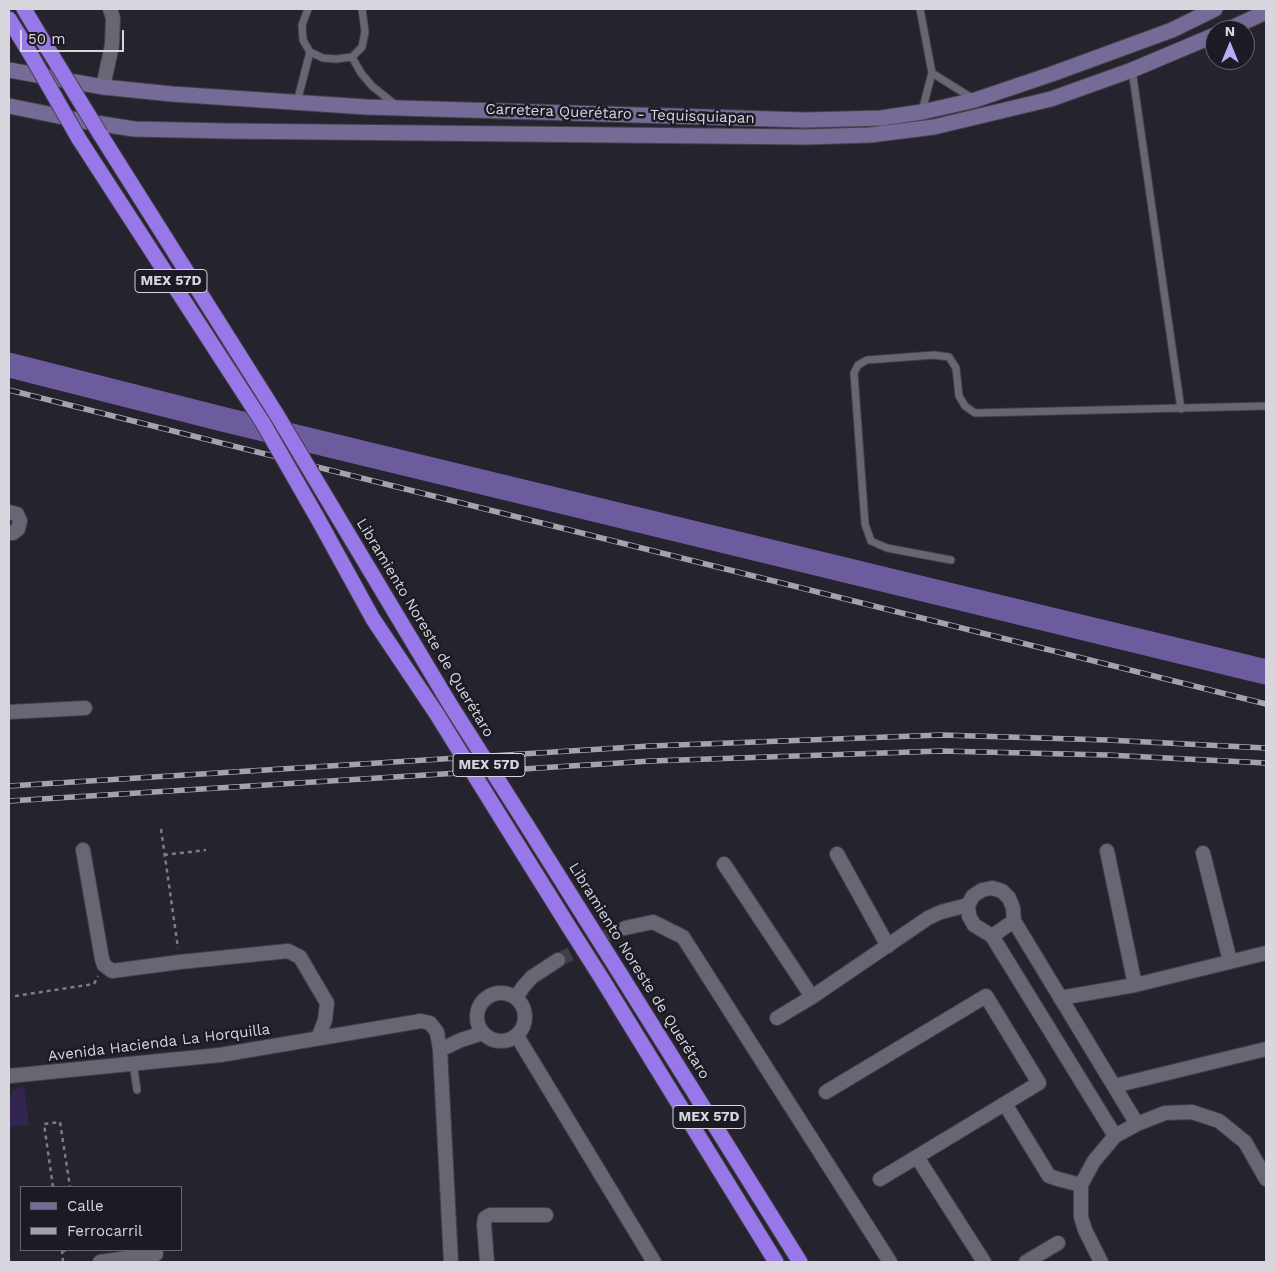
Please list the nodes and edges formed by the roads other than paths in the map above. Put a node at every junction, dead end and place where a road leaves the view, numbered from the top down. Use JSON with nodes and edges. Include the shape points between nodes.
{"nodes":[{"id":1,"x":24,"y":9,"type":"edge"},
{"id":2,"x":110,"y":9,"type":"edge"},
{"id":3,"x":308,"y":9,"type":"edge"},
{"id":4,"x":362,"y":9,"type":"edge"},
{"id":5,"x":920,"y":9,"type":"edge"},
{"id":6,"x":1215,"y":9,"type":"edge"},
{"id":7,"x":1266,"y":12,"type":"edge"},
{"id":8,"x":9,"y":19,"type":"edge"},
{"id":9,"x":1249,"y":20,"type":"edge"},
{"id":10,"x":1205,"y":39,"type":"edge"},
{"id":11,"x":310,"y":52,"type":"junction"},
{"id":12,"x":352,"y":57,"type":"junction"},
{"id":13,"x":9,"y":70,"type":"edge"},
{"id":14,"x":1132,"y":70,"type":"junction"},
{"id":15,"x":932,"y":74,"type":"junction"},
{"id":16,"x":103,"y":87,"type":"junction"},
{"id":17,"x":974,"y":100,"type":"junction"},
{"id":18,"x":297,"y":102,"type":"junction"},
{"id":19,"x":9,"y":106,"type":"edge"},
{"id":20,"x":400,"y":108,"type":"junction"},
{"id":21,"x":922,"y":112,"type":"junction"},
{"id":22,"x":1266,"y":406,"type":"edge"},
{"id":23,"x":1181,"y":409,"type":"junction"},
{"id":24,"x":9,"y":512,"type":"edge"},
{"id":25,"x":9,"y":532,"type":"edge"},
{"id":26,"x":951,"y":560,"type":"dead end"},
{"id":27,"x":85,"y":708,"type":"dead end"},
{"id":28,"x":9,"y":712,"type":"edge"},
{"id":29,"x":83,"y":850,"type":"dead end"},
{"id":30,"x":1107,"y":851,"type":"dead end"},
{"id":31,"x":1204,"y":852,"type":"dead end"},
{"id":32,"x":837,"y":854,"type":"dead end"},
{"id":33,"x":724,"y":864,"type":"dead end"},
{"id":34,"x":968,"y":905,"type":"junction"},
{"id":35,"x":1014,"y":921,"type":"junction"},
{"id":36,"x":625,"y":928,"type":"tunnel mouth"},
{"id":37,"x":992,"y":936,"type":"junction"},
{"id":38,"x":888,"y":946,"type":"junction"},
{"id":39,"x":1266,"y":953,"type":"edge"},
{"id":40,"x":558,"y":960,"type":"tunnel mouth"},
{"id":41,"x":1230,"y":961,"type":"junction"},
{"id":42,"x":1135,"y":984,"type":"junction"},
{"id":43,"x":812,"y":997,"type":"junction"},
{"id":44,"x":516,"y":998,"type":"junction"},
{"id":45,"x":1060,"y":998,"type":"junction"},
{"id":46,"x":777,"y":1018,"type":"dead end"},
{"id":47,"x":483,"y":1033,"type":"junction"},
{"id":48,"x":517,"y":1036,"type":"junction"},
{"id":49,"x":318,"y":1038,"type":"junction"},
{"id":50,"x":1266,"y":1049,"type":"edge"},
{"id":51,"x":440,"y":1050,"type":"junction"},
{"id":52,"x":133,"y":1063,"type":"junction"},
{"id":53,"x":9,"y":1076,"type":"edge"},
{"id":54,"x":1114,"y":1086,"type":"junction"},
{"id":55,"x":137,"y":1090,"type":"dead end"},
{"id":56,"x":826,"y":1092,"type":"dead end"},
{"id":57,"x":1005,"y":1104,"type":"junction"},
{"id":58,"x":1137,"y":1124,"type":"junction"},
{"id":59,"x":1115,"y":1136,"type":"junction"},
{"id":60,"x":918,"y":1157,"type":"junction"},
{"id":61,"x":880,"y":1179,"type":"dead end"},
{"id":62,"x":1266,"y":1179,"type":"edge"},
{"id":63,"x":1081,"y":1185,"type":"junction"},
{"id":64,"x":546,"y":1215,"type":"dead end"},
{"id":65,"x":1058,"y":1243,"type":"dead end"},
{"id":66,"x":156,"y":1254,"type":"dead end"},
{"id":67,"x":100,"y":1262,"type":"edge"},
{"id":68,"x":116,"y":1262,"type":"edge"},
{"id":69,"x":451,"y":1262,"type":"edge"},
{"id":70,"x":487,"y":1262,"type":"edge"},
{"id":71,"x":654,"y":1262,"type":"edge"},
{"id":72,"x":776,"y":1262,"type":"edge"},
{"id":73,"x":800,"y":1262,"type":"edge"},
{"id":74,"x":890,"y":1262,"type":"edge"},
{"id":75,"x":984,"y":1262,"type":"edge"},
{"id":76,"x":1026,"y":1262,"type":"edge"},
{"id":77,"x":1101,"y":1262,"type":"edge"}],
"edges":[{"from":1,"to":73,"type":"highway","name":"Libramiento Noreste de Querétaro","number":"MEX 57D","bridge":true,"via":[[277,414],[452,706]]},
{"from":2,"to":16,"type":"street","via":[[112,45]]},
{"from":3,"to":11,"type":"lane","via":[[302,25],[303,40]]},
{"from":4,"to":12,"type":"lane","via":[[365,32],[362,47]]},
{"from":5,"to":15,"type":"lane"},
{"from":6,"to":17,"type":"main road","name":"Carretera Querétaro - Tequisquiapan","via":[[1172,30]]},
{"from":7,"to":9,"type":"main road"},
{"from":8,"to":72,"type":"highway","number":"MEX 57D","bridge":true,"via":[[79,139],[263,422],[373,620],[436,713]]},
{"from":10,"to":14,"type":"main road","name":"Carretera Querétaro - Tequisquiapan"},
{"from":11,"to":12,"type":"lane","via":[[323,58]]},
{"from":11,"to":18,"type":"lane"},
{"from":12,"to":20,"type":"lane","via":[[372,86]]},
{"from":13,"to":16,"type":"main road","name":"Carretera Querétaro - Tequisquiapan"},
{"from":14,"to":19,"type":"main road","name":"Carretera Querétaro - Tequisquiapan","via":[[1051,99],[934,127],[861,136],[134,129]]},
{"from":14,"to":23,"type":"lane"},
{"from":15,"to":17,"type":"lane"},
{"from":15,"to":21,"type":"lane"},
{"from":16,"to":18,"type":"main road","name":"Carretera Querétaro - Tequisquiapan"},
{"from":17,"to":21,"type":"main road","name":"Carretera Querétaro - Tequisquiapan"},
{"from":18,"to":20,"type":"main road","name":"Carretera Querétaro - Tequisquiapan"},
{"from":20,"to":21,"type":"main road","name":"Carretera Querétaro - Tequisquiapan","via":[[806,120],[881,118]]},
{"from":22,"to":23,"type":"lane"},
{"from":23,"to":26,"type":"lane","via":[[975,413],[959,396],[956,368],[949,357],[934,355],[867,360],[858,365],[854,373],[865,524],[870,542]]},
{"from":24,"to":25,"type":"street","via":[[17,514],[20,521],[13,534]]},
{"from":27,"to":28,"type":"street"},
{"from":29,"to":49,"type":"street","via":[[104,965],[112,971],[288,951],[300,957],[326,1003],[325,1020]]},
{"from":30,"to":42,"type":"street"},
{"from":31,"to":41,"type":"street"},
{"from":32,"to":38,"type":"street"},
{"from":33,"to":43,"type":"street"},
{"from":34,"to":35,"type":"street","via":[[982,890],[1002,891],[1013,908]]},
{"from":34,"to":37,"type":"street","via":[[974,925]]},
{"from":34,"to":38,"type":"street","via":[[928,918]]},
{"from":35,"to":37,"type":"street"},
{"from":35,"to":45,"type":"street"},
{"from":36,"to":74,"type":"street","via":[[653,922],[683,937]]},
{"from":37,"to":59,"type":"street"},
{"from":38,"to":43,"type":"street"},
{"from":39,"to":41,"type":"street"},
{"from":40,"to":44,"type":"street","via":[[532,977]]},
{"from":41,"to":42,"type":"street"},
{"from":42,"to":45,"type":"street"},
{"from":43,"to":46,"type":"street"},
{"from":44,"to":47,"type":"street","via":[[504,993],[486,999],[477,1015]]},
{"from":44,"to":48,"type":"street","via":[[526,1020]]},
{"from":45,"to":54,"type":"street"},
{"from":47,"to":48,"type":"street","via":[[499,1041]]},
{"from":47,"to":51,"type":"street"},
{"from":48,"to":71,"type":"street"},
{"from":49,"to":51,"type":"street","name":"Avenida Hacienda La Horquilla","via":[[421,1021],[430,1023],[437,1032]]},
{"from":49,"to":52,"type":"street","name":"Avenida Hacienda La Horquilla","via":[[220,1055]]},
{"from":50,"to":54,"type":"street"},
{"from":51,"to":69,"type":"street"},
{"from":52,"to":53,"type":"street","name":"Avenida Hacienda La Horquilla"},
{"from":52,"to":55,"type":"lane"},
{"from":54,"to":58,"type":"street"},
{"from":56,"to":57,"type":"street","via":[[986,996],[1039,1083]]},
{"from":57,"to":60,"type":"street"},
{"from":57,"to":63,"type":"street","via":[[1049,1176]]},
{"from":58,"to":59,"type":"street"},
{"from":58,"to":62,"type":"street","via":[[1165,1113],[1192,1112],[1219,1121],[1245,1142]]},
{"from":59,"to":63,"type":"street","via":[[1094,1161]]},
{"from":60,"to":61,"type":"street"},
{"from":60,"to":75,"type":"street"},
{"from":63,"to":77,"type":"street","via":[[1085,1230]]},
{"from":64,"to":70,"type":"street","via":[[490,1215],[486,1218]]},
{"from":65,"to":76,"type":"street"},
{"from":66,"to":68,"type":"street"},
{"from":67,"to":68,"type":"street"}]}
